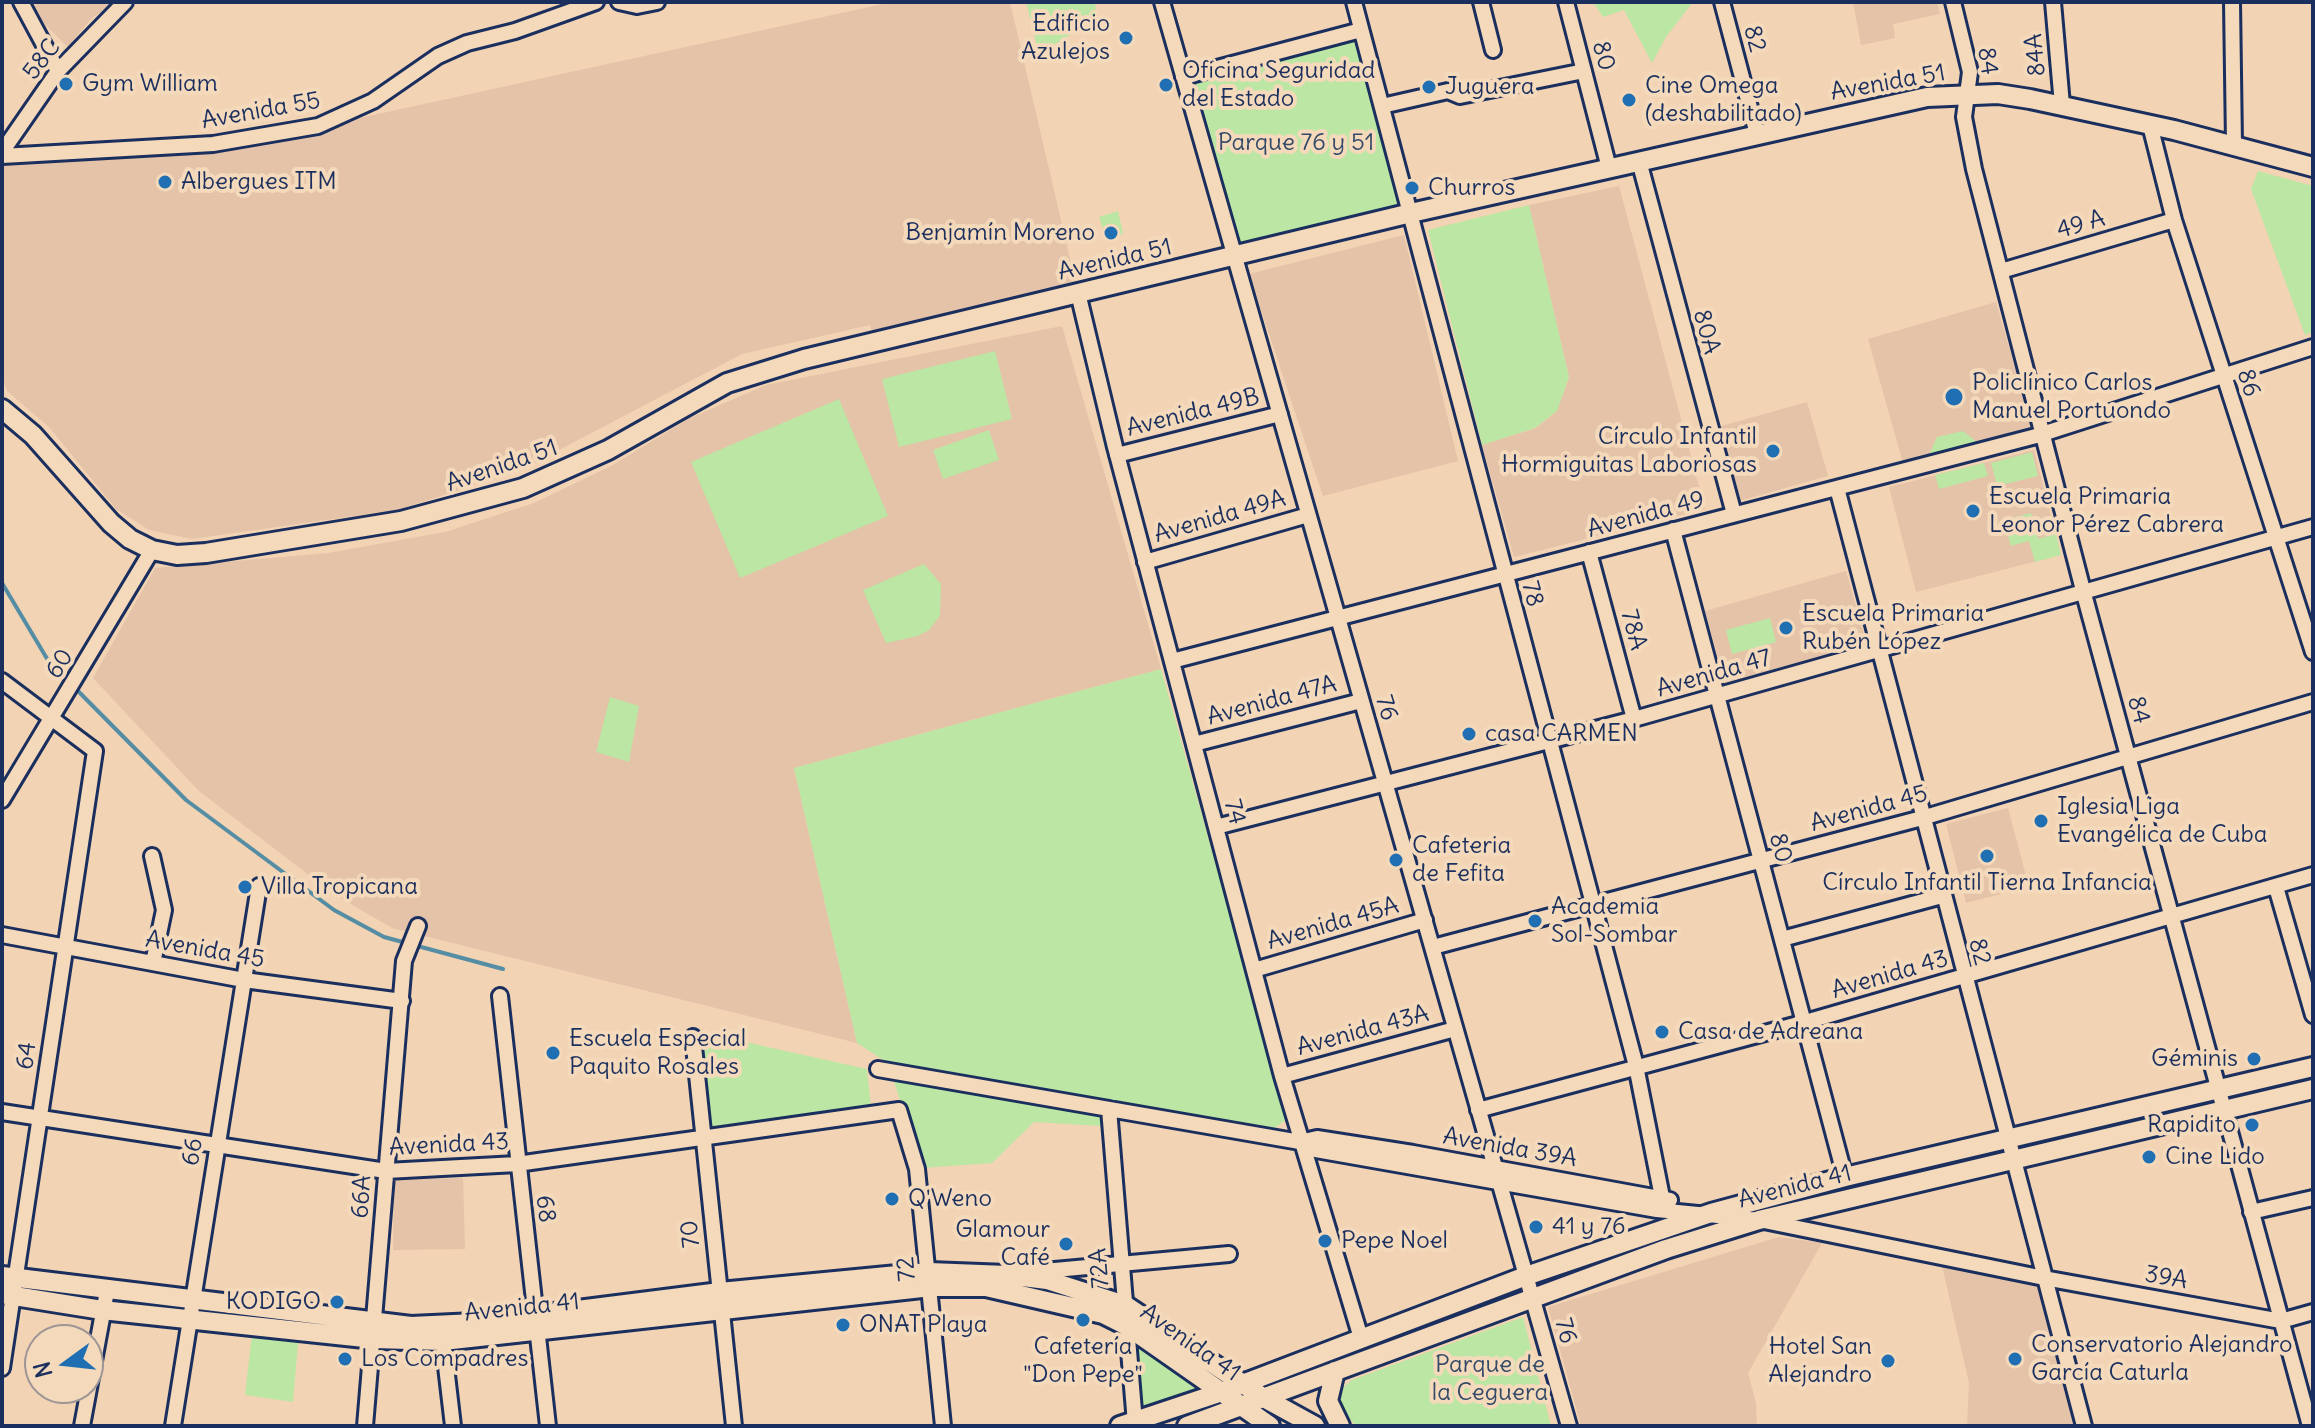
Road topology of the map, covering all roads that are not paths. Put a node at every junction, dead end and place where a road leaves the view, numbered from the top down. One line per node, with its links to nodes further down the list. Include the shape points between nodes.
1 (21, 2): 16 (street)
2 (125, 2): 16 (street, 58C)
3 (596, 2): 25 (street, Avenida 55, via 467,43 438,56 373,101 318,126 213,144)
4 (619, 2): 5 (street)
5 (657, 2)
6 (1162, 2): 18 (street, 76)
7 (1354, 2): 14 (street, 78)
8 (1566, 2): 17 (street, 80)
9 (1722, 2): 23 (street, 82)
10 (1953, 2): 19 (street, 84, via 1970,72)
11 (2053, 2): 20 (street, 84A)
12 (2232, 2): 24 (street)
13 (1484, 3): 15 (street)
14 (1361, 30): 18 (street); 21 (street, 78)
15 (1493, 50)
16 (58, 71): 25 (street, 58C)
17 (1584, 71): 21 (street); 28 (street, 80)
18 (1183, 77): 31 (street, 76)
19 (1968, 94): 20 (main road, Avenida 51); 23 (main road, Avenida 51, via 1927,97); 32 (street, 84, via 1964,117)
20 (2062, 105): 22 (main road, Avenida 51)
21 (1382, 106): 29 (street, 78)
22 (2150, 125): 24 (main road, Avenida 51); 30 (street, 86)
23 (1757, 134): 26 (main road, Avenida 51)
24 (2234, 144): 27 (main road, Avenida 51)
25 (2, 154)
26 (1639, 161): 28 (main road, Avenida 51); 41 (street, 80A)
27 (2313, 167)
28 (1609, 168): 29 (main road, Avenida 51)
29 (1411, 213): 31 (main road, Avenida 51); 49 (street, 78)
30 (2174, 220): 32 (street, 49 A); 35 (street, 86)
31 (1234, 258): 33 (main road, Avenida 51); 37 (street, 76)
32 (2001, 271): 38 (street, 84)
33 (1078, 293): 39 (street, 74); 46 (main road, Avenida 51, via 761,371 727,383 556,475 455,509 206,553)
34 (2313, 347): 35 (street, Avenida 49)
35 (2223, 377): 38 (street, Avenida 49); 45 (street, 86)
36 (2, 409): 46 (main road, Avenida 51, via 33,435 111,523)
37 (1280, 414): 39 (street, Avenida 49B); 42 (street, 76)
38 (2042, 434): 40 (street, Avenida 49); 50 (street, 84)
39 (1117, 455): 48 (street, 74)
40 (1837, 488): 41 (street, Avenida 49); 52 (street, 82)
41 (1734, 514): 44 (street, Avenida 49)
42 (1308, 515): 48 (street, Avenida 49A); 51 (street, 76)
43 (2313, 527): 45 (street, Avenida 47)
44 (1673, 530): 47 (street, Avenida 49); 56 (street, 80)
45 (2276, 540): 50 (street, Avenida 47); 53 (street, 86)
46 (152, 550): 59 (street, 60)
47 (1589, 552): 49 (street, Avenida 49); 60 (street, 78A)
48 (1145, 562): 54 (street, 74)
49 (1504, 574): 51 (street, Avenida 49); 61 (street, 78)
50 (2084, 594): 52 (street, Avenida 47); 63 (street, 84)
51 (1336, 618): 54 (street, Avenida 49); 57 (street, 76)
52 (1881, 650): 56 (street, Avenida 47); 66 (street, 82)
53 (2313, 652)
54 (1172, 661): 62 (street, 74)
55 (2, 681): 59 (street)
56 (1718, 695): 60 (street, Avenida 47); 69 (street, 80)
57 (1361, 701): 62 (street, Avenida 47A); 64 (street, 76)
58 (2313, 702): 63 (street, Avenida 45)
59 (51, 719): 65 (street, 60); 80 (street, 64, via 95,751)
60 (1634, 719): 61 (street, Avenida 47)
61 (1548, 741): 64 (street, Avenida 47); 74 (street, 78)
62 (1194, 744): 67 (street, 74)
63 (2128, 759): 66 (street, Avenida 45); 75 (street, 84)
64 (1385, 782): 67 (street, Avenida 47); 76 (street, 76)
65 (2, 800)
66 (1922, 818): 69 (street, Avenida 45); 73 (street, 82)
67 (1216, 827): 83 (street, 74)
68 (152, 856): 82 (street, via 164,910)
69 (1760, 859): 74 (street, Avenida 45); 79 (street, 80)
70 (2313, 875): 72 (street, Avenida 43)
71 (259, 886): 85 (street, 66)
72 (2276, 887): 75 (street, Avenida 43); 88 (street)
73 (1942, 896): 79 (street); 84 (street, 82)
74 (1592, 904): 81 (street, Avenida 45); 92 (street, 78)
75 (2172, 917): 84 (street, Avenida 43); 96 (street, 84)
76 (1425, 920): 81 (street, 76); 83 (street, Avenida 45A)
77 (418, 926): 87 (street, 66A, via 404,961)
78 (2, 935): 80 (street, Avenida 45)
79 (1782, 939): 89 (street, 80)
80 (64, 946): 82 (street, Avenida 45); 103 (street, 64)
81 (1433, 947): 90 (street, 76)
82 (153, 963): 85 (street, Avenida 45)
83 (1254, 970): 95 (street, 74)
84 (1963, 977): 89 (street, Avenida 43); 104 (street, 82)
85 (244, 980): 87 (street, Avenida 45); 107 (street, 66)
86 (500, 996): 109 (street, 68)
87 (402, 1001): 110 (street, 66A)
88 (2313, 1015)
89 (1802, 1023): 92 (street, Avenida 43); 112 (street, 80)
90 (1455, 1029): 95 (street, Avenida 43A); 101 (street, 76)
91 (693, 1037): 105 (street, 70)
92 (1636, 1066): 101 (street, Avenida 43); 113 (street, 78)
93 (2313, 1067): 96 (main road, Avenida 41)
94 (878, 1069): 98 (street, Avenida 39A)
95 (1282, 1076): 106 (street, 74)
96 (2217, 1089): 99 (street, 84); 104 (main road, Avenida 41)
97 (2313, 1089): 99 (main road, Avenida 41)
98 (1109, 1109): 106 (street, Avenida 39A); 119 (street, 72A)
99 (2223, 1109): 108 (main road, Avenida 41); 115 (street, 84)
100 (899, 1110): 105 (street, Avenida 43); 123 (street, 72, via 917,1169)
101 (1478, 1110): 111 (street, 76)
102 (2, 1112): 103 (street, Avenida 43)
103 (41, 1118): 107 (street, Avenida 43); 124 (street, 64)
104 (2008, 1139): 108 (street, 82); 112 (main road, Avenida 41)
105 (704, 1140): 109 (street, Avenida 43); 127 (street, 70)
106 (1300, 1142): 111 (street, Avenida 39A, via 1316,1150); 135 (street, 74)
107 (216, 1145): 110 (street, Avenida 43); 129 (street, 66)
108 (2013, 1158): 117 (main road, Avenida 41); 122 (street, 82)
109 (517, 1164): 110 (street, Avenida 43); 132 (street, 68)
110 (386, 1171): 134 (street, 66A)
111 (1496, 1173): 113 (street, Avenida 39A); 116 (street, Avenida 39A, via 1657,1210); 121 (street, 76)
112 (1845, 1177): 116 (main road, Avenida 41)
113 (1662, 1197): 116 (street, Avenida 39A)
114 (2313, 1198): 115 (street)
115 (2251, 1212): 131 (street, 84)
116 (1711, 1213): 117 (street, Avenida 39A); 121 (main road, Avenida 41)
117 (1759, 1220): 122 (street, Avenida 39A); 125 (main road, Avenida 41)
118 (1229, 1254): 119 (street)
119 (1121, 1262): 120 (street); 128 (street, 72A)
120 (1007, 1275): 123 (main road, Avenida 41); 128 (main road, Avenida 41, via 1047,1280)
121 (1526, 1276): 125 (street, 76); 135 (main road, Avenida 41)
122 (2044, 1278): 131 (street, 39A); 156 (street, 82)
123 (930, 1279): 127 (main road, Avenida 41); 133 (main road, Avenida 41, via 1035,1296); 150 (street, 72)
124 (8, 1286): 126 (main road, Avenida 41); 137 (street, 64)
125 (1532, 1298): 138 (main road, Avenida 41); 155 (street, 76)
126 (104, 1301): 129 (main road, Avenida 41); 144 (street)
127 (721, 1301): 132 (main road, Avenida 41); 149 (street, 70)
128 (1125, 1305): 133 (street, 72A); 139 (main road, Avenida 41)
129 (193, 1309): 134 (main road, Avenida 41); 145 (street, 66)
130 (2313, 1312): 131 (street)
131 (2281, 1321): 157 (street, 84)
132 (537, 1324): 134 (main road, Avenida 41, via 411,1326); 136 (main road, Avenida 41); 148 (street, 68)
133 (1127, 1326): 140 (main road, Avenida 41); 143 (street, 72A)
134 (374, 1332): 136 (main road, Avenida 41); 146 (street, 66A)
135 (1361, 1338): 139 (main road, Avenida 41)
136 (443, 1341): 147 (street)
137 (2, 1368)
138 (1335, 1371): 141 (main road, Avenida 41); 154 (main road, via 1328,1401)
139 (1242, 1384): 140 (main road); 141 (main road)
140 (1219, 1393): 142 (main road, Avenida 41); 143 (main road)
141 (1264, 1398): 142 (main road, Avenida 41); 153 (main road)
142 (1239, 1406): 151 (main road); 152 (main road)
143 (1128, 1424)
144 (82, 1426)
145 (173, 1426)
146 (365, 1426)
147 (453, 1426)
148 (548, 1426)
149 (734, 1426)
150 (943, 1426)
151 (1187, 1426)
152 (1270, 1426)
153 (1315, 1426)
154 (1340, 1426)
155 (1569, 1426)
156 (2084, 1426)
157 (2310, 1426)

